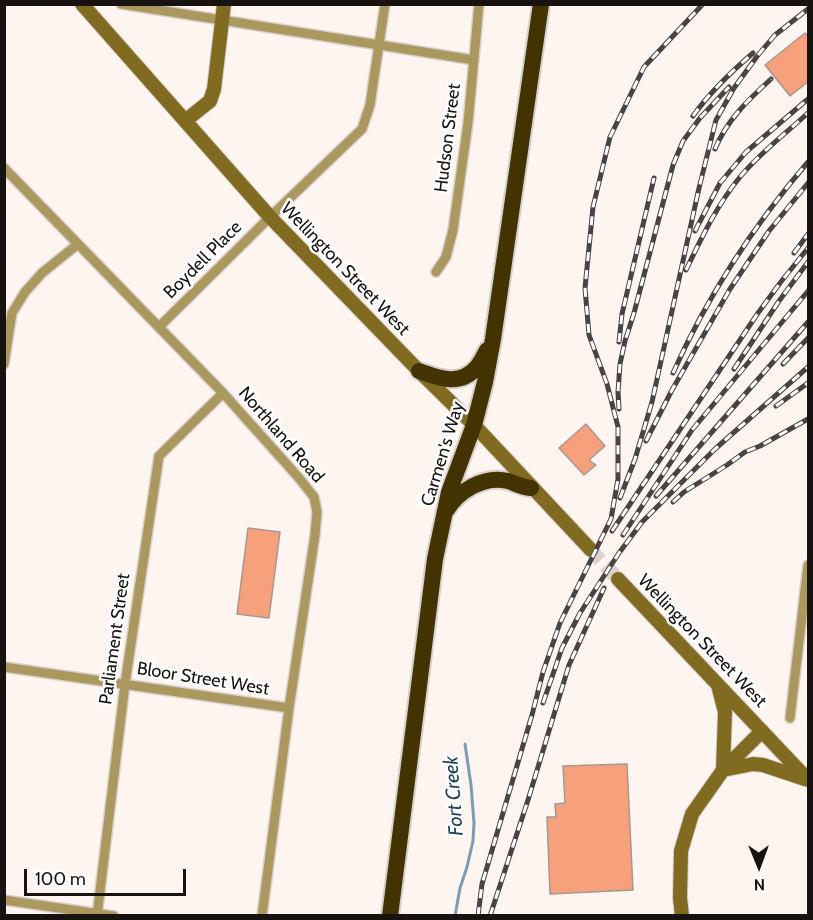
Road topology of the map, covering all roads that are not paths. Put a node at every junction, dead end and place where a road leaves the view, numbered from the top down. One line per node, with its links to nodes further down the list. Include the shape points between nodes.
1 (82, 4): 10 (main road, Wellington Street West)
2 (121, 4): 7 (street)
3 (224, 4): 7 (main road)
4 (385, 4): 8 (street, Boydell Place)
5 (479, 4): 9 (street, Hudson Street)
6 (541, 4): 16 (highway, Carmen's Way)
7 (222, 20): 8 (street); 10 (main road, via 210,101)
8 (380, 45): 9 (street); 12 (street, Boydell Place, via 362,129)
9 (474, 60): 14 (street, Hudson Street, via 453,230 446,257)
10 (185, 121): 12 (main road, Wellington Street West)
11 (4, 168): 13 (street, Northland Road)
12 (270, 217): 15 (street, Boydell Place); 18 (main road, Wellington Street West)
13 (78, 244): 15 (street, Northland Road); 17 (street, via 42,273 12,313)
14 (436, 272)
15 (159, 327): 19 (street, Northland Road)
16 (493, 339): 18 (highway, via 481,362 469,374 453,380); 20 (highway, Carmen's Way)
17 (4, 364)
18 (419, 371): 20 (main road, Wellington Street West)
19 (223, 393): 28 (street, Parliament Street, via 159,456); 29 (street, Northland Road, via 314,497 315,535)
20 (474, 425): 21 (main road, Wellington Street West); 22 (highway, Carmen's Way)
21 (531, 488): 22 (highway, via 497,480 486,482 467,489); 23 (main road, Wellington Street West)
22 (444, 514): 38 (highway, Carmen's Way)
23 (591, 550)
24 (808, 565): 30 (street)
25 (618, 579): 27 (main road, Wellington Street West)
26 (4, 667): 28 (street, Bloor Street West)
27 (717, 683): 31 (main road, Wellington Street West); 32 (main road, via 725,712)
28 (125, 684): 29 (street, Bloor Street West); 35 (street, Parliament Street)
29 (289, 708): 37 (street, Northland Road)
30 (790, 718)
31 (762, 731): 32 (main road, Wellington Street West); 33 (main road)
32 (723, 770): 33 (main road, via 763,765); 39 (main road, Wellington Street West, via 692,814 681,851)
33 (808, 780)
34 (4, 900): 35 (street)
35 (98, 914): 36 (street)
36 (114, 915)
37 (262, 915)
38 (390, 915)
39 (682, 915)

